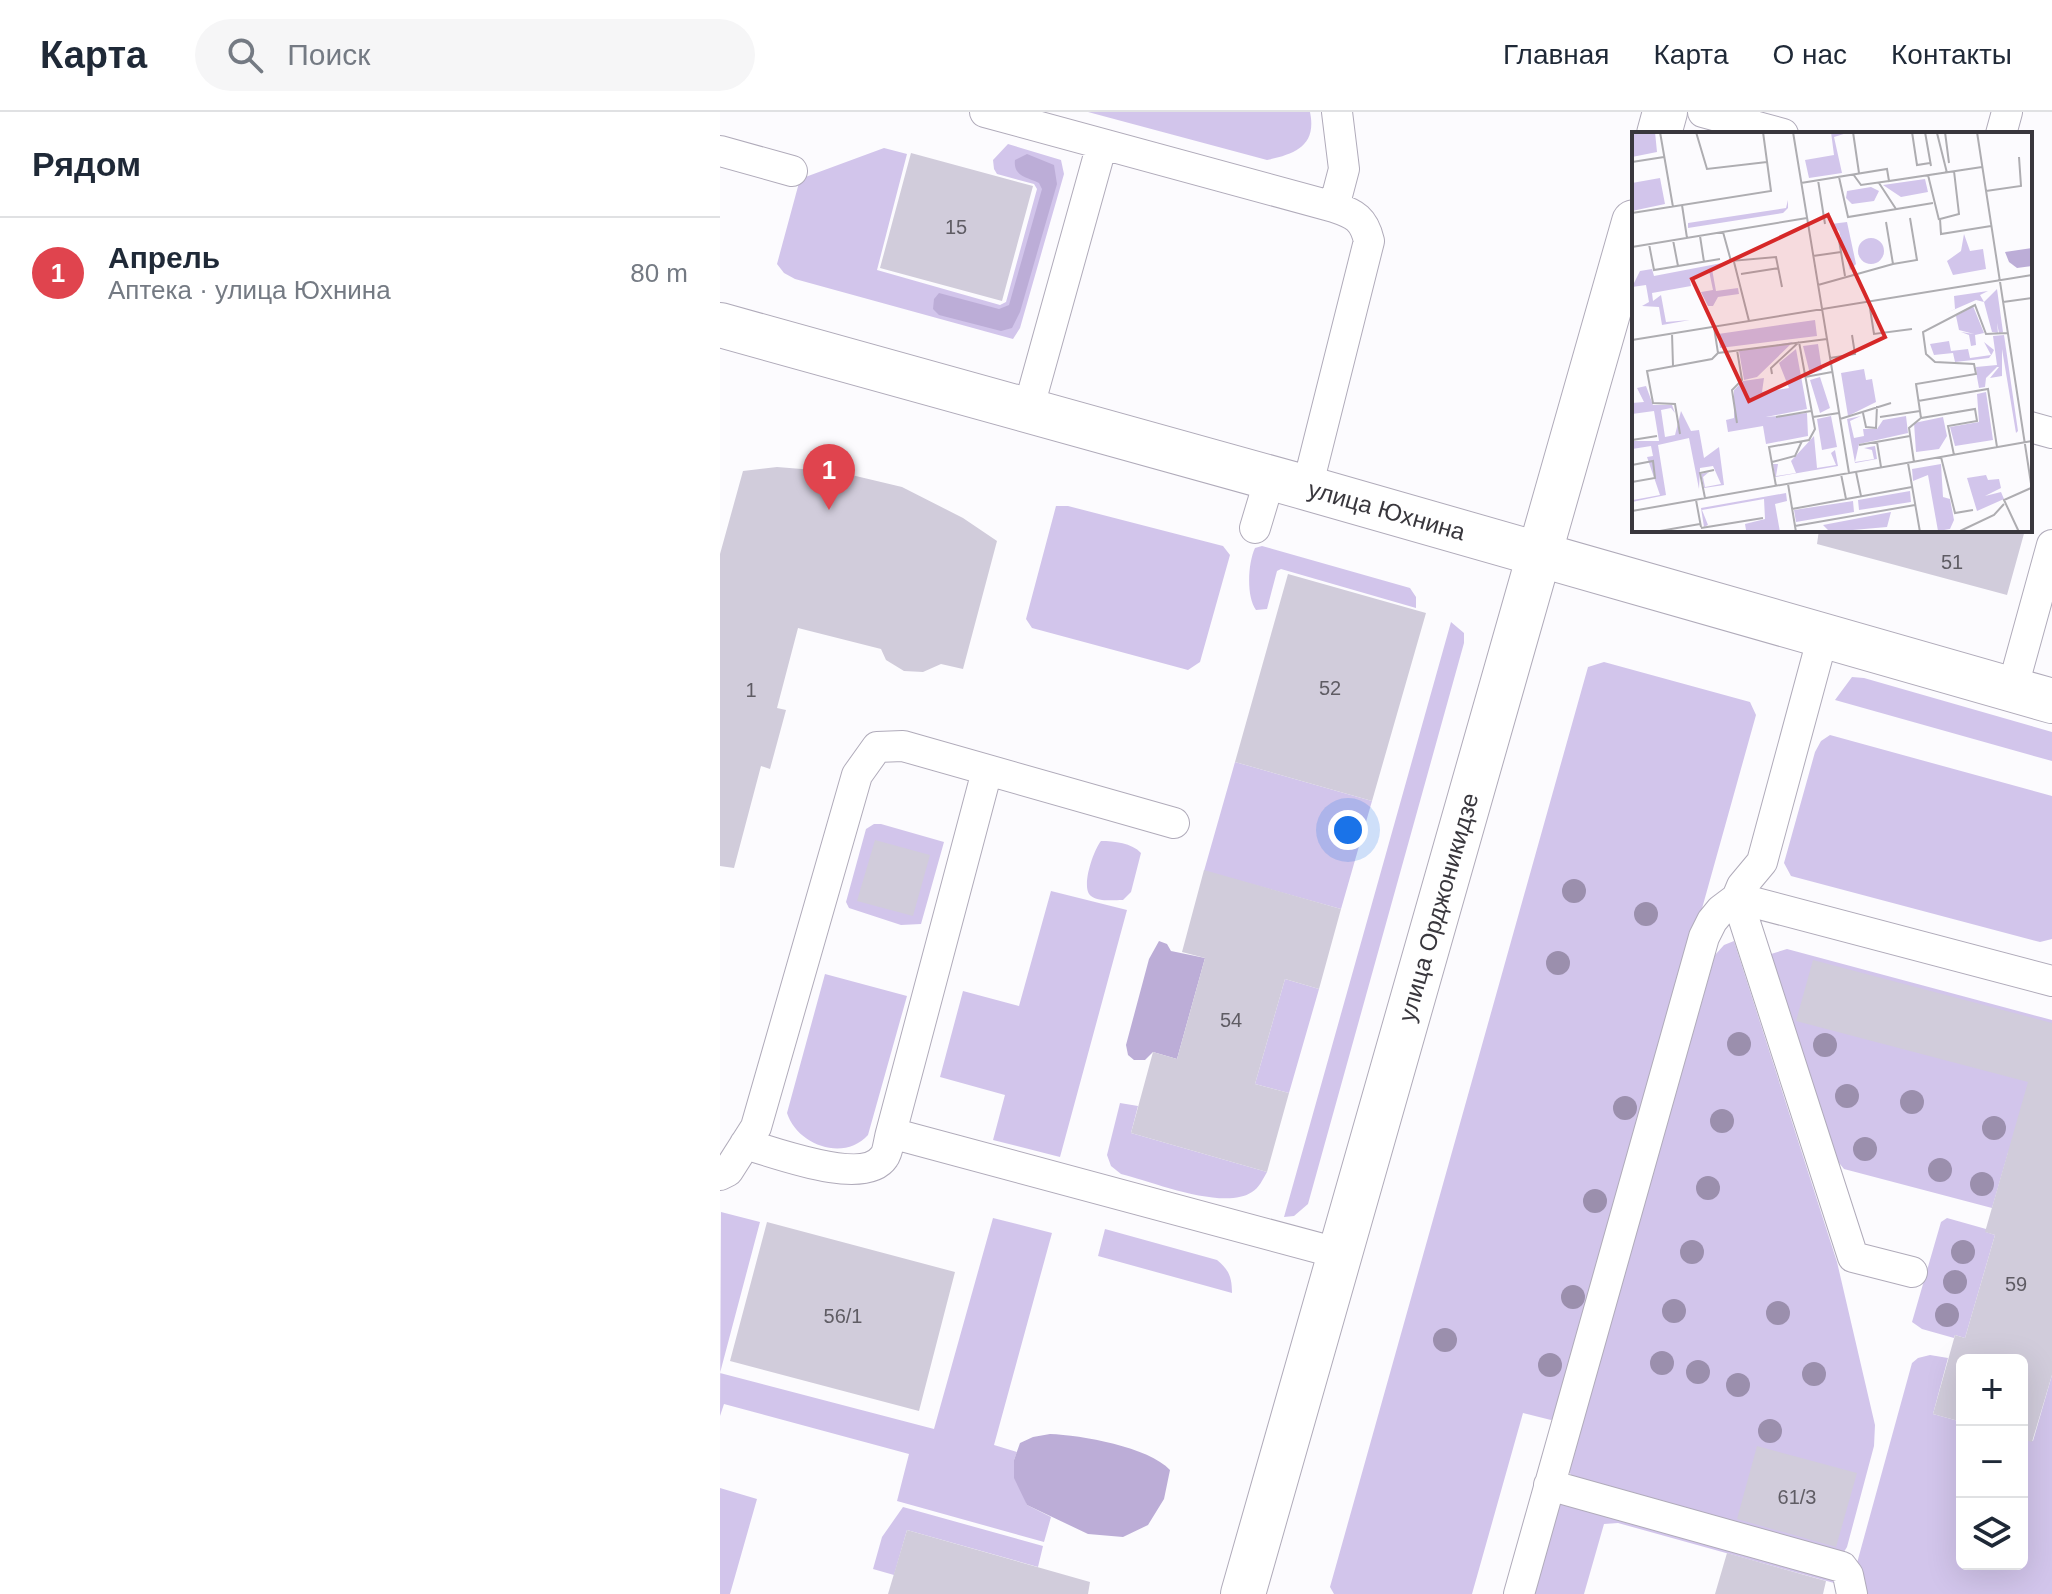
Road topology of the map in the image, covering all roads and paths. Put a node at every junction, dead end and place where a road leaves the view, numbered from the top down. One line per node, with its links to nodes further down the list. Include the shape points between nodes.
1 (985, 112): 9 (lane)
2 (1337, 112): 12 (lane, via 1344,169)
3 (1665, 112): 6 (main road)
4 (1703, 112): 7 (lane)
5 (2007, 112): 8 (lane)
6 (1660, 132)
7 (1776, 132)
8 (2002, 132)
9 (1102, 144): 12 (lane); 15 (lane)
10 (720, 151): 11 (lane)
11 (792, 171)
12 (1334, 207): 18 (lane, via 1364,223 1369,241)
13 (1632, 229): 21 (main road, улица Орджоникидзе)
14 (720, 325): 15 (main road, улица Юхнина)
15 (1028, 410): 18 (main road, улица Юхнина)
16 (2032, 428): 17 (lane)
17 (2052, 433)
18 (1288, 483): 19 (lane); 21 (main road, улица Юхнина)
19 (1255, 528)
20 (2052, 545): 23 (lane)
21 (1539, 555): 22 (main road, улица Юхнина); 31 (main road, улица Орджоникидзе)
22 (1823, 636): 23 (main road, улица Юхнина); 26 (lane, via 1762,862)
23 (2032, 695)
24 (987, 771): 25 (lane); 28 (lane); 29 (lane, via 903,746 877,747 857,775 756,1127)
25 (1174, 823)
26 (1737, 898): 27 (lane); 32 (lane, via 1853,1257); 33 (lane, via 1721,910 1704,937)
27 (2052, 981)
28 (891, 1133): 29 (lane, via 884,1157 868,1169 848,1171); 31 (lane)
29 (745, 1144): 30 (lane)
30 (720, 1175)
31 (1341, 1254): 34 (main road, улица Орджоникидзе)
32 (1912, 1272)
33 (1549, 1485): 35 (lane); 36 (lane, via 1842,1567)
34 (1243, 1594)
35 (1519, 1594)
36 (1852, 1594)

